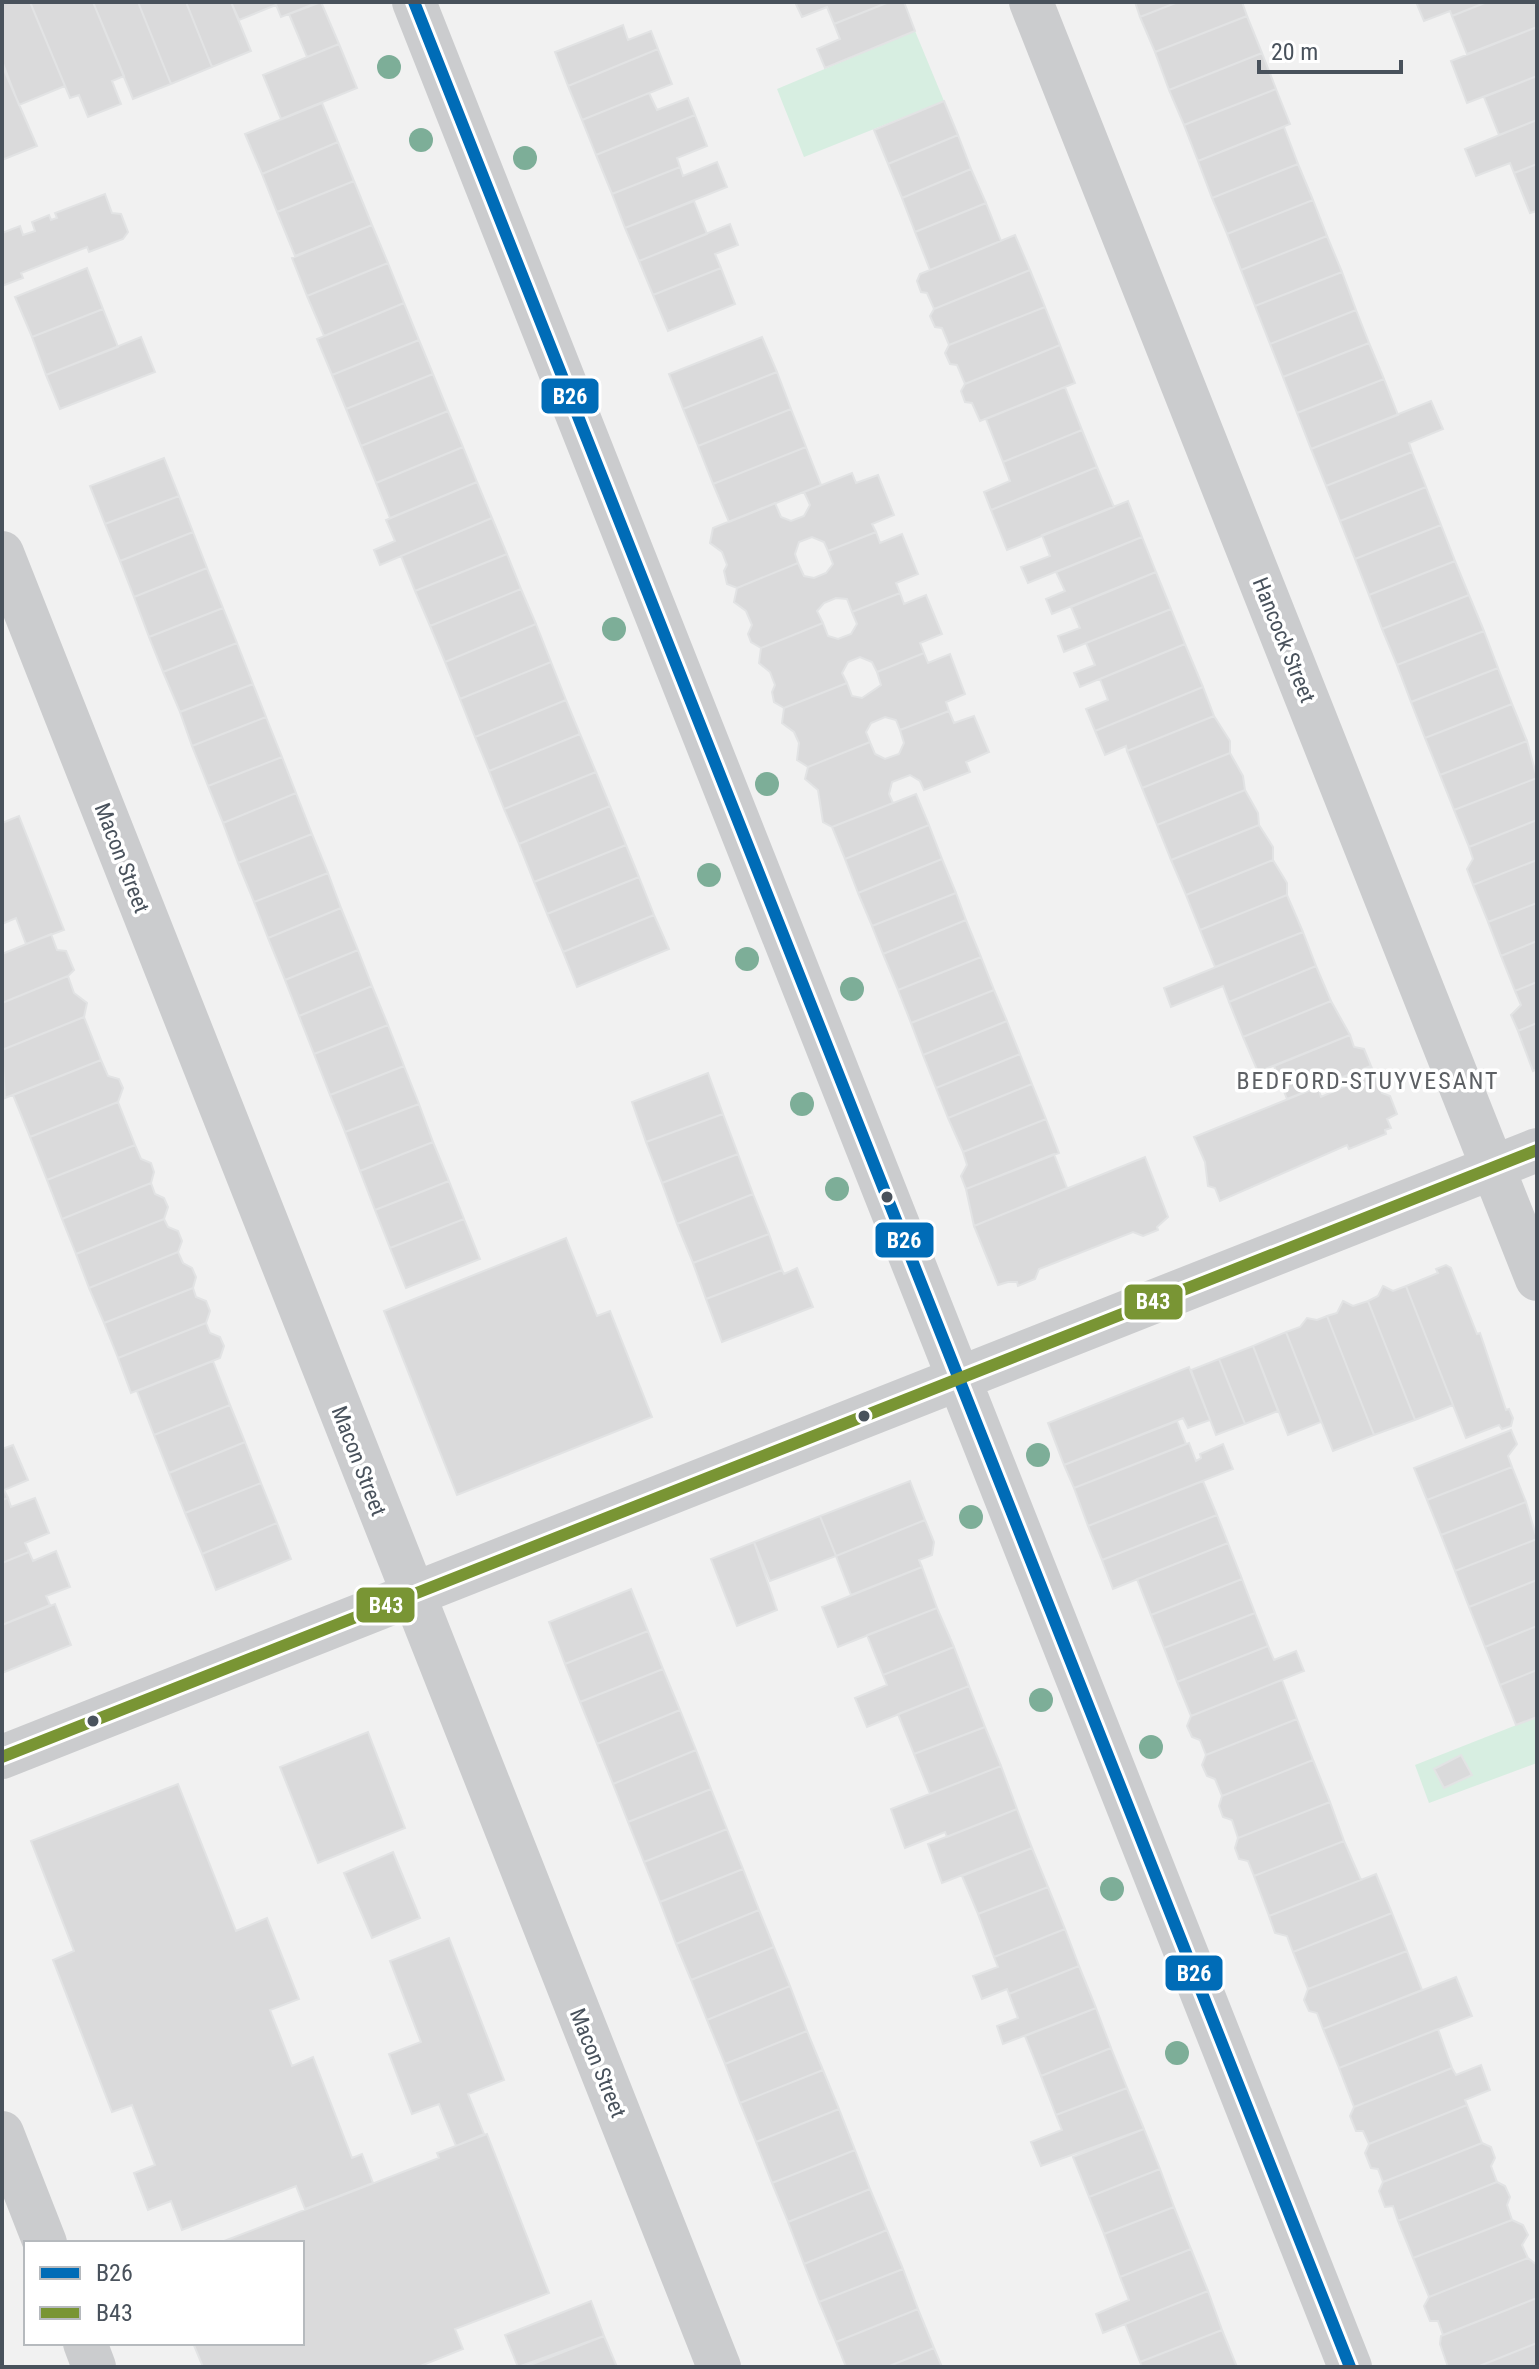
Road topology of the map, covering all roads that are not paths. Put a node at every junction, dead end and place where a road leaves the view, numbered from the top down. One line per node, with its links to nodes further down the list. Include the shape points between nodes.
1 (414, 2): 7 (street)
2 (1031, 2): 5 (street, Hancock Street)
3 (2, 553): 8 (street, Macon Street)
4 (1537, 1150): 5 (street)
5 (1493, 1167): 6 (street, Hancock Street); 7 (street)
6 (1537, 1279)
7 (958, 1378): 8 (street); 15 (street)
8 (411, 1594): 9 (street); 14 (street, Macon Street)
9 (2, 1757)
10 (2, 2133): 11 (street)
11 (44, 2241)
12 (86, 2345): 13 (street)
13 (94, 2367)
14 (719, 2367)
15 (1350, 2367)

